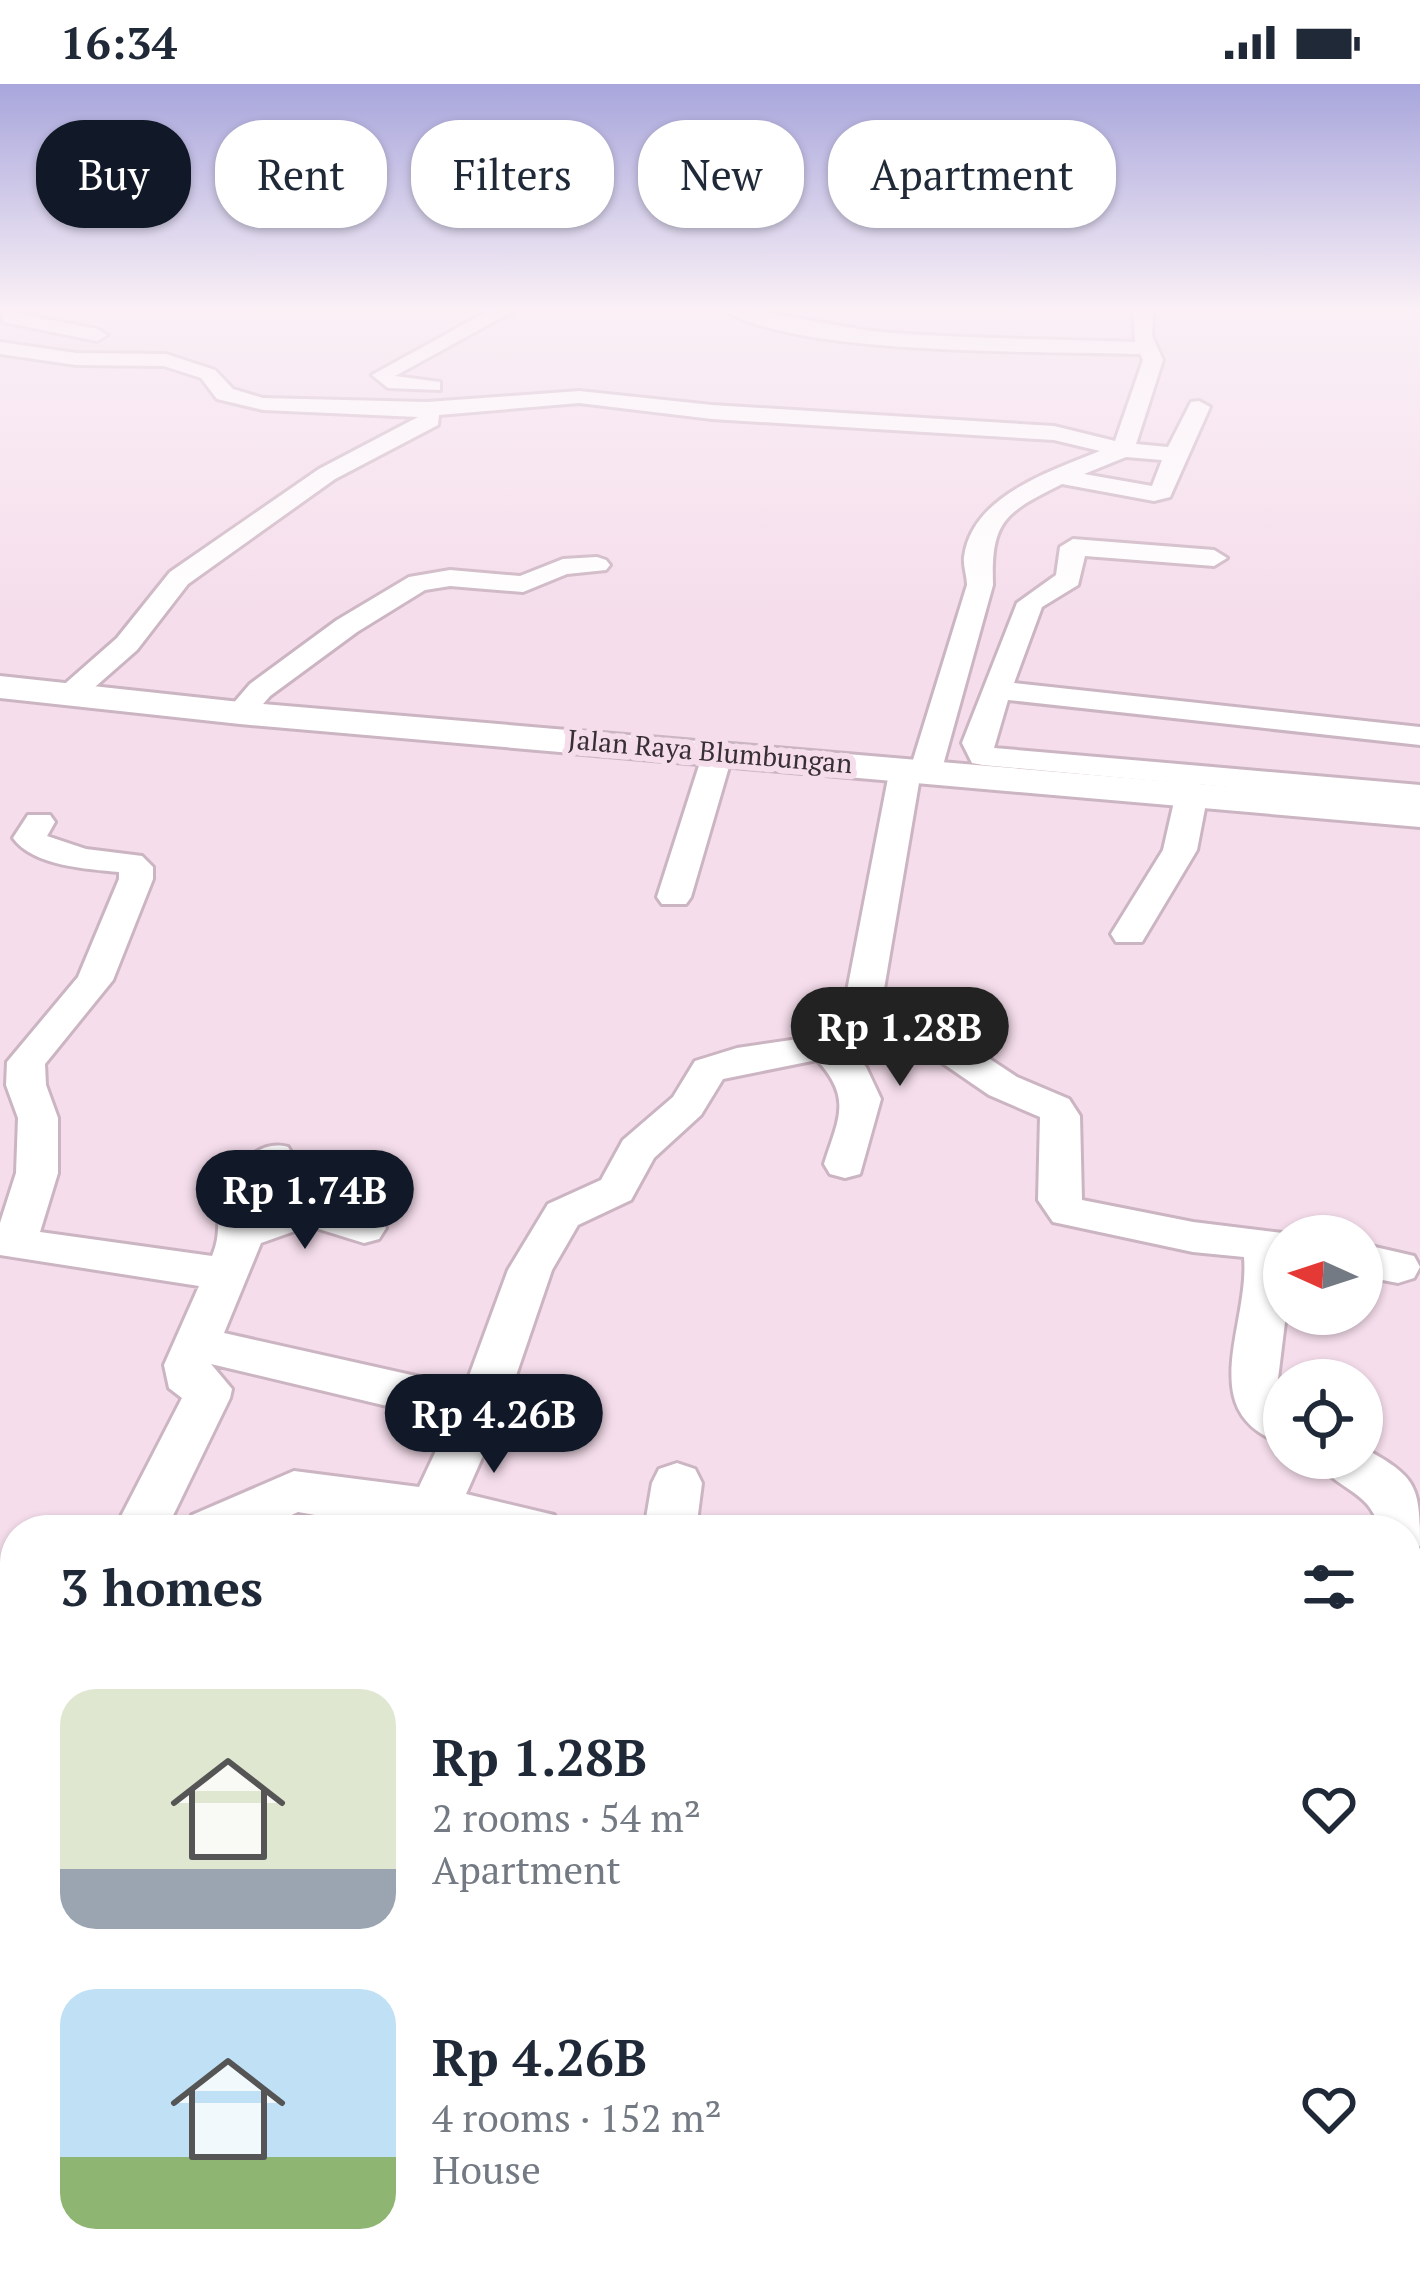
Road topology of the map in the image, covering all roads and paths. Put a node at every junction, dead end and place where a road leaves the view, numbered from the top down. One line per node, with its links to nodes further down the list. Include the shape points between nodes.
1 (428, 413): 12 (street, via 430,420 327,474 178,578 127,644)
2 (722, 413): 5 (street, via 1054,433)
3 (1136, 413): 5 (street)
4 (1196, 413): 6 (street)
5 (1124, 450): 6 (street); 7 (street)
6 (1176, 454): 7 (street, via 1162,492 1154,494)
7 (1061, 477): 16 (street, via 1015,497 988,530 976,556 980,586)
8 (1214, 558): 11 (street, via 1072,547 1069,579 1030,603)
9 (597, 565): 13 (street, via 563,567 523,584 418,584 295,664)
10 (0, 688): 12 (main road, Jalan Raya Blumbungan)
11 (994, 690): 14 (street); 18 (street, via 977,743 983,756)
12 (69, 694): 13 (main road, Jalan Raya Blumbungan)
13 (240, 713): 15 (main road, Jalan Raya Blumbungan)
14 (1420, 736)
15 (718, 753): 16 (main road, Jalan Raya Blumbungan); 21 (street)
16 (916, 769): 17 (main road, Jalan Raya Blumbungan); 23 (street)
17 (1192, 793): 19 (main road, Jalan Raya Blumbungan); 22 (street, via 1180,850)
18 (1420, 795)
19 (1420, 814)
20 (39, 822): 29 (street, via 33,842 82,859 130,863 136,879 94,980 26,1062 38,1118 37,1173 15,1244)
21 (674, 897)
22 (1129, 934)
23 (865, 993): 24 (street); 28 (street, via 1003,1086 1055,1108 1059,1201 1068,1212)
24 (824, 1044): 26 (street, via 860,1081); 33 (street, via 709,1070 687,1106 629,1162 616,1190 563,1215 530,1270)
25 (273, 1157): 29 (street, via 241,1203)
26 (845, 1164)
27 (364, 1228): 29 (street, via 308,1211)
28 (1263, 1243)
29 (237, 1254): 31 (street)
30 (1263, 1315): 32 (street, via 1253,1387)
31 (198, 1344): 33 (street); 35 (street, via 186,1375 203,1382 206,1398)
32 (1263, 1407)
33 (479, 1409): 38 (street)
34 (1373, 1479): 39 (street, via 1400,1502)
35 (146, 1515)
36 (240, 1515): 37 (street, via 285,1492)
37 (409, 1515)
38 (432, 1515)
39 (1402, 1515)

